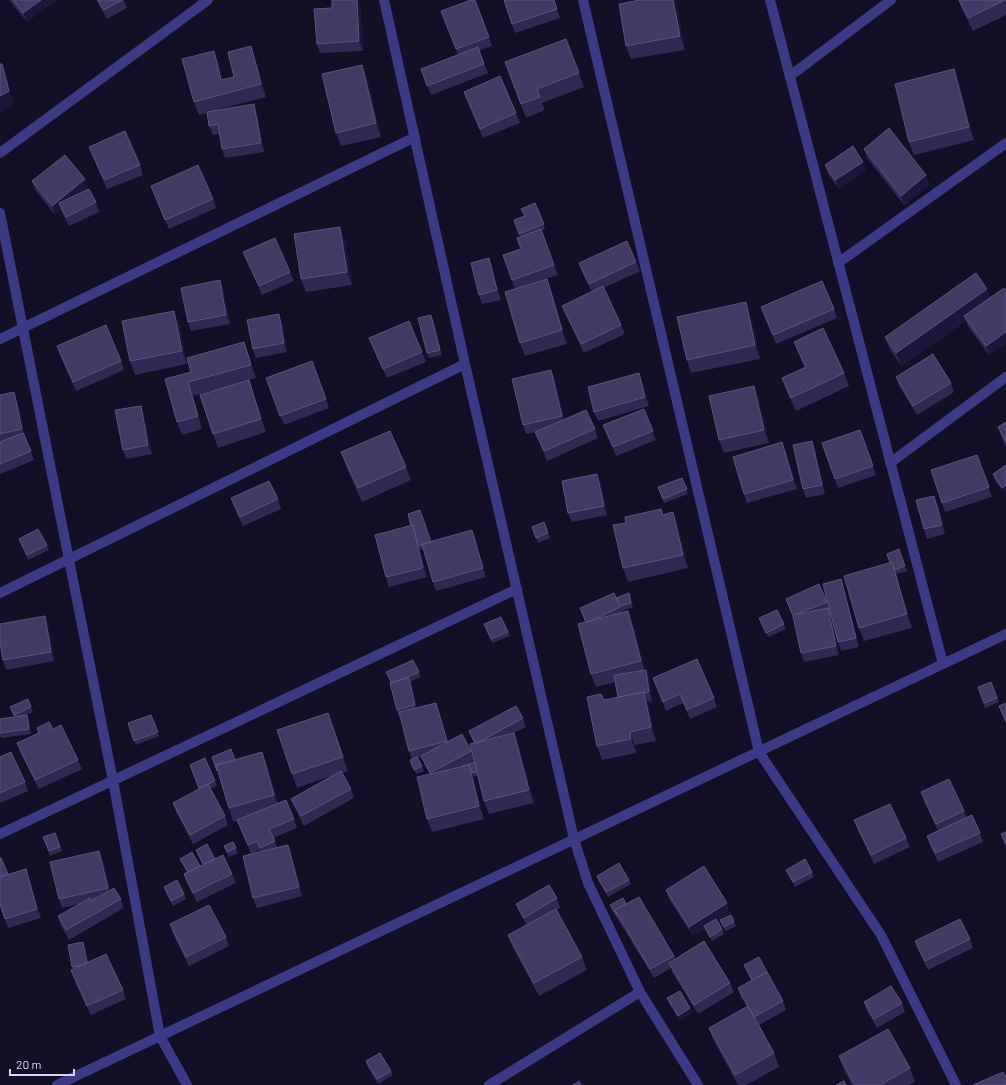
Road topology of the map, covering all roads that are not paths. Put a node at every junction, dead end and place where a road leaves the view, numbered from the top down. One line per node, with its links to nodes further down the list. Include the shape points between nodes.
1 (208, 0): 9 (street)
2 (384, 0): 7 (street)
3 (583, 0): 22 (street)
4 (770, 0): 6 (street)
5 (891, 0): 6 (street)
6 (790, 76): 11 (street)
7 (415, 138): 12 (street); 14 (street)
8 (1006, 143): 11 (street)
9 (0, 153)
10 (0, 213): 12 (street)
11 (838, 263): 16 (street)
12 (23, 328): 13 (street); 17 (street)
13 (0, 339)
14 (465, 364): 17 (street); 18 (street)
15 (1006, 378): 16 (street)
16 (890, 463): 21 (street)
17 (69, 559): 19 (street); 23 (street)
18 (517, 589): 23 (street); 25 (street)
19 (0, 593)
20 (1006, 634): 21 (street)
21 (943, 664): 22 (street)
22 (759, 752): 25 (street); 32 (street, via 881,935)
23 (113, 781): 24 (street); 27 (street)
24 (0, 834)
25 (574, 839): 26 (street, via 588,883); 27 (street)
26 (640, 992): 30 (street); 31 (street)
27 (160, 1036): 28 (street); 29 (street)
28 (57, 1085)
29 (187, 1085)
30 (489, 1085)
31 (698, 1085)
32 (956, 1085)

